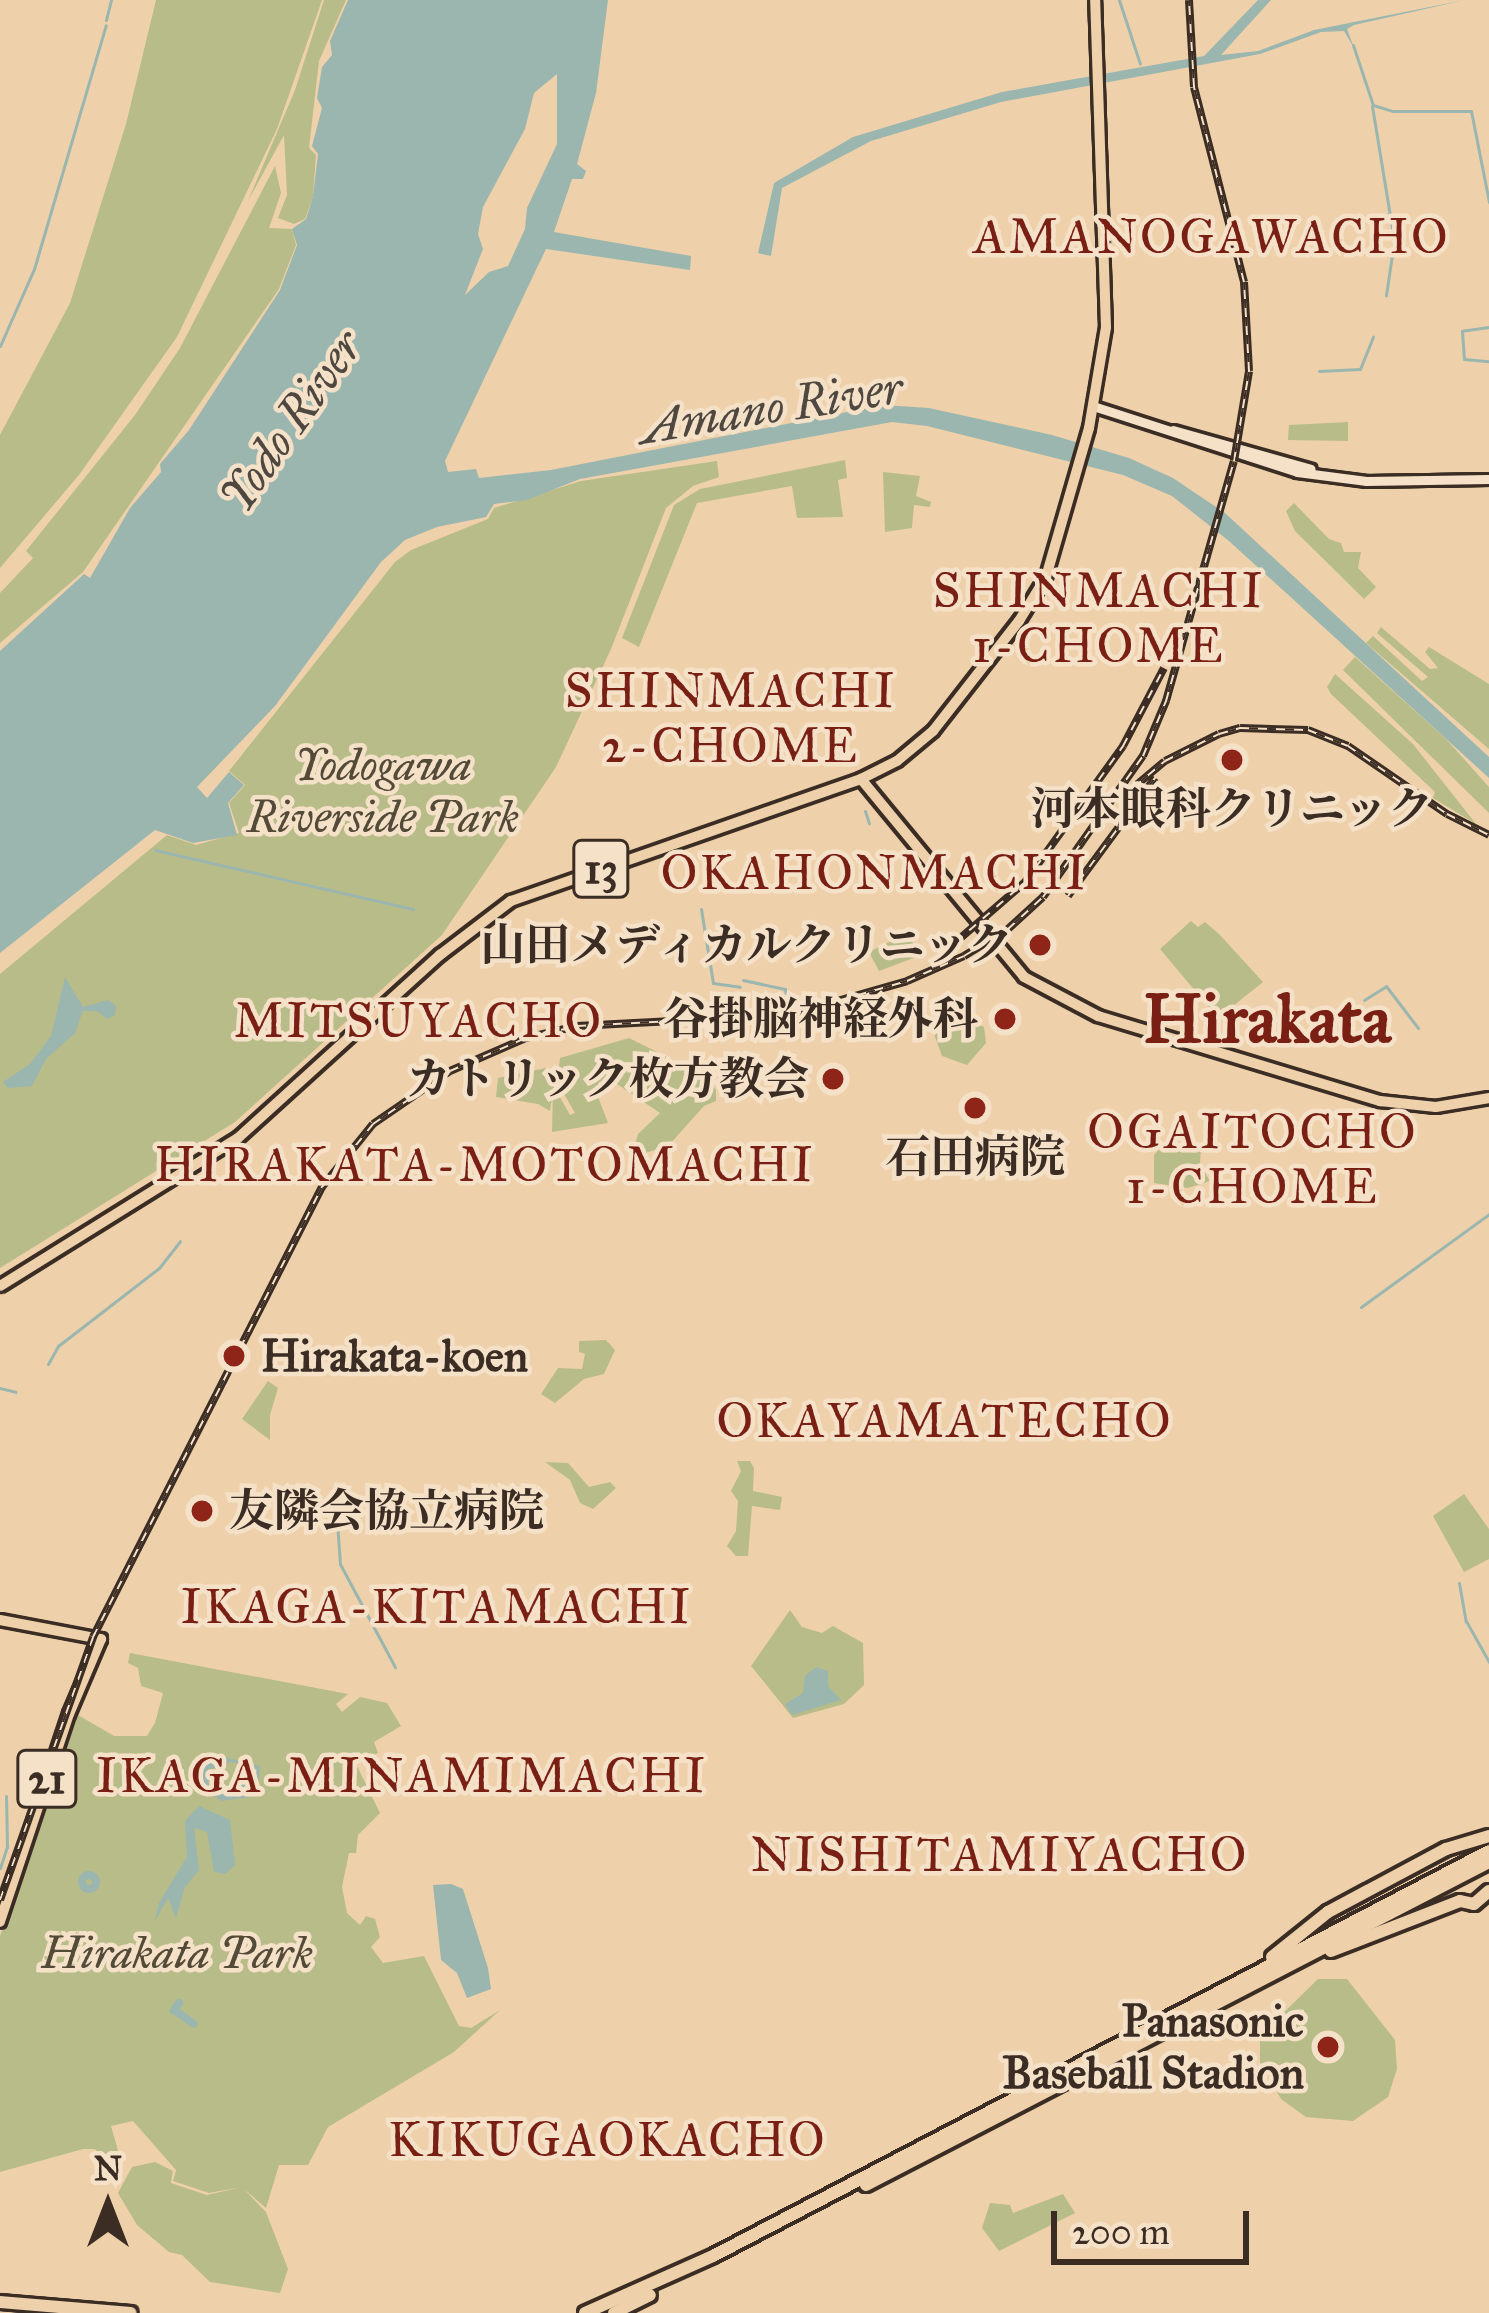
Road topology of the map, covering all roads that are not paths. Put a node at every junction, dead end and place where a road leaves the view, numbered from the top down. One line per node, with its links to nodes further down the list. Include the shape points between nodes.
1 (1095, 0): 2 (main road, 13, via 1106,327)
2 (1093, 406): 3 (main road, via 1297,472); 4 (main road, 13, via 1054,559 1027,611 933,731)
3 (1489, 479)
4 (861, 778): 5 (main road, via 1024,977 1098,1016 1380,1101 1436,1107); 6 (main road, 13, via 511,901 238,1138)
5 (1489, 1098)
6 (0, 1286)
7 (0, 1620): 13 (main road, 21, via 101,1639)
8 (1489, 1836): 15 (highway, via 1446,1849 1328,1912 1275,1955)
9 (1489, 1851): 11 (highway)
10 (1489, 1862): 11 (highway)
11 (1424, 1890): 14 (highway); 15 (highway)
12 (1489, 1891): 14 (highway, via 1474,1904 1460,1901)
13 (0, 1922)
14 (1307, 1957): 16 (highway)
15 (1184, 2009): 16 (highway)
16 (715, 2259): 17 (highway)
17 (661, 2286): 21 (highway); 22 (highway)
18 (0, 2306): 19 (highway); 20 (highway)
19 (66, 2313)
20 (131, 2313)
21 (585, 2313)
22 (614, 2313)

